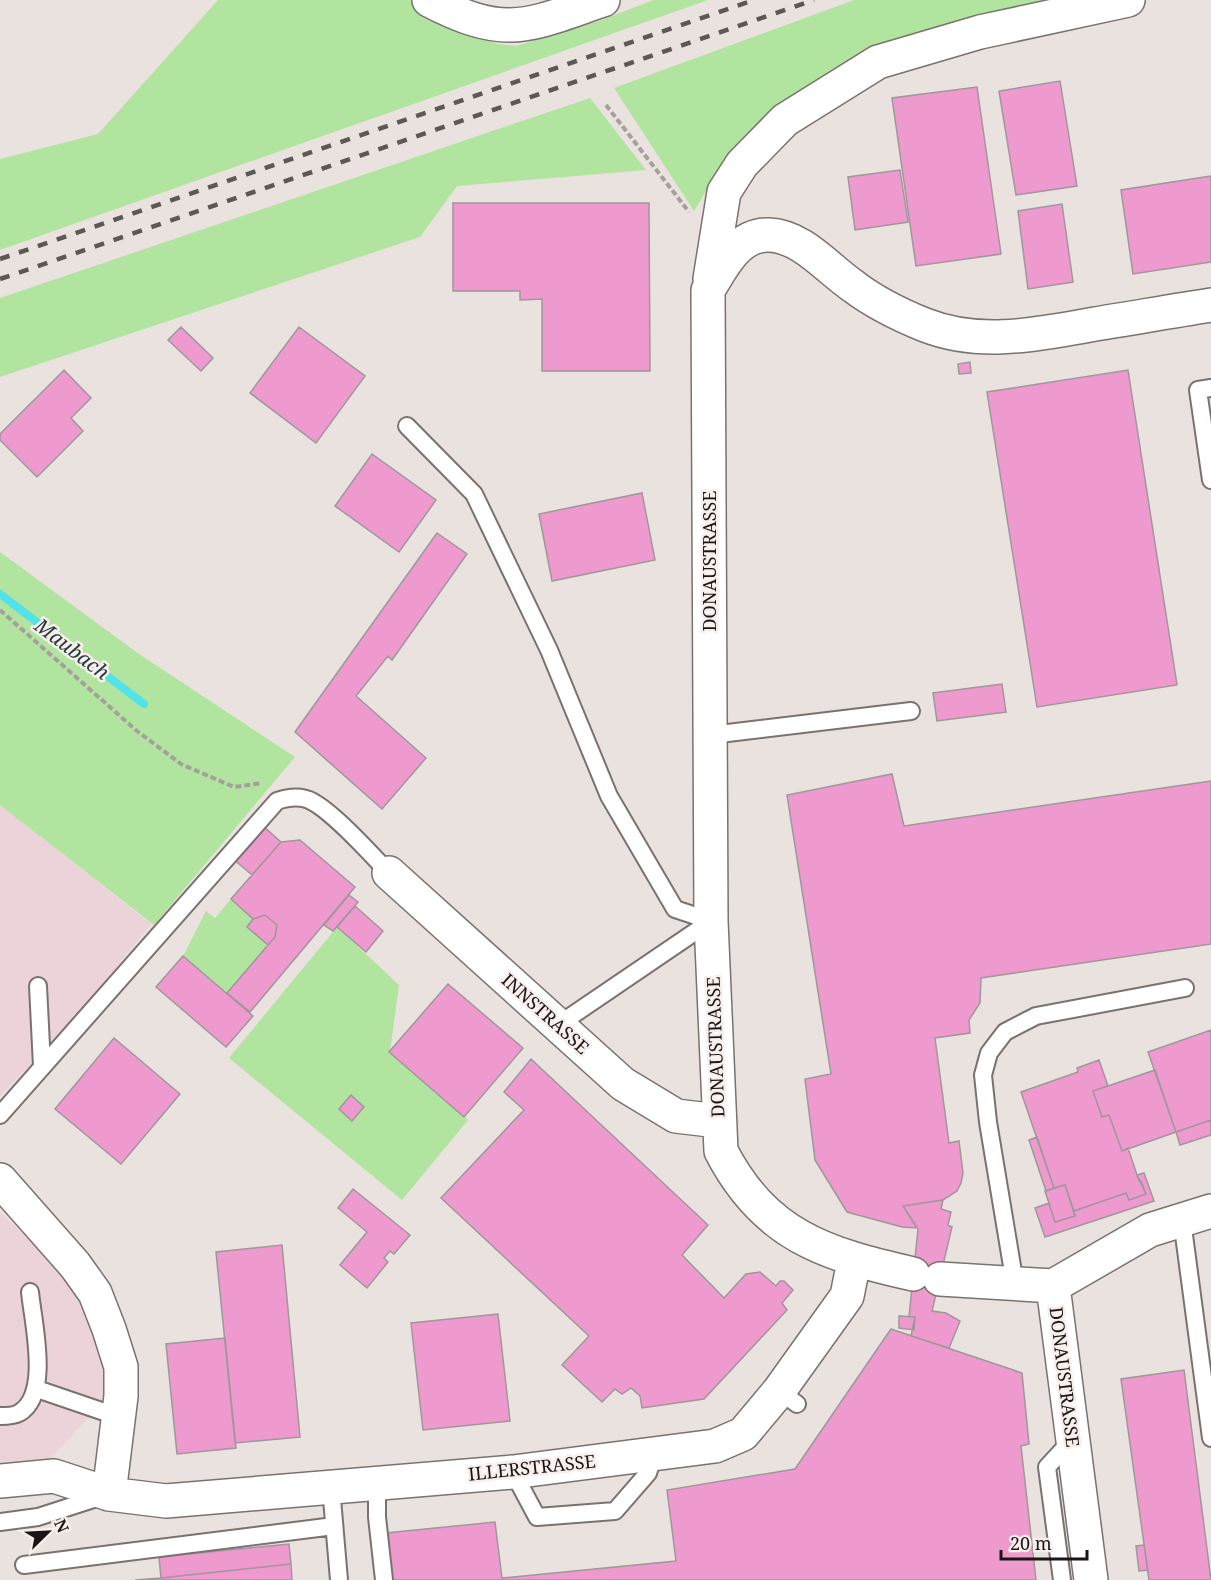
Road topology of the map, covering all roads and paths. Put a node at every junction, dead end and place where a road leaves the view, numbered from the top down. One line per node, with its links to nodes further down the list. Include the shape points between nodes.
1 (429, 0): 2 (street, via 459,15 513,27 533,25)
2 (603, 0)
3 (1128, 0): 5 (street, DONAUSTRASSE, via 980,32 869,67 785,120 742,164 724,192)
4 (606, 105): 5 (path)
5 (715, 246): 6 (street, DONAUSTRASSE)
6 (708, 290): 7 (street, via 738,246 769,235 789,240 818,257 877,301 926,326 960,334 1011,339); 13 (street, DONAUSTRASSE)
7 (1211, 305)
8 (1211, 388): 10 (lane, via 1198,390)
9 (407, 426): 16 (lane, via 474,494 549,650 609,796 675,909)
10 (1211, 480)
11 (0, 610): 14 (path, via 137,731 181,764 234,787)
12 (911, 711): 13 (lane)
13 (711, 735): 16 (street, DONAUSTRASSE)
14 (269, 782)
15 (389, 873): 19 (street, INNSTRASSE); 20 (lane, via 314,802 289,797 277,801)
16 (711, 921): 19 (lane); 22 (street, DONAUSTRASSE)
17 (38, 986): 20 (lane)
18 (1185, 988): 26 (lane, via 1036,1016 1005,1032 989,1053 983,1075 988,1122)
19 (558, 1025): 22 (street, INNSTRASSE, via 623,1084 676,1116)
20 (42, 1066): 21 (lane)
21 (0, 1115)
22 (718, 1121): 25 (street, DONAUSTRASSE, via 721,1151 737,1182 756,1205 824,1250)
23 (0, 1180): 31 (street, via 75,1264 95,1293 121,1367)
24 (1196, 1215): 27 (street, via 1150,1230); 32 (lane)
25 (854, 1261): 26 (street, DONAUSTRASSE, via 926,1276); 34 (street, ILLERSTRASSE, via 847,1296 788,1398 726,1443)
26 (1015, 1284): 27 (street, DONAUSTRASSE)
27 (1053, 1286): 33 (street, DONAUSTRASSE)
28 (30, 1292): 29 (lane)
29 (37, 1389): 30 (lane, via 28,1406 17,1415); 31 (lane)
30 (0, 1416)
31 (119, 1417): 39 (street)
32 (1211, 1438)
33 (1072, 1439): 45 (lane, via 1047,1467); 46 (street, DONAUSTRASSE)
34 (654, 1454): 35 (street, ILLERSTRASSE); 35 (lane, via 648,1473 615,1511 537,1517)
35 (513, 1472): 37 (street, ILLERSTRASSE)
36 (0, 1481): 39 (street, ILLERSTRASSE, via 54,1476)
37 (377, 1484): 38 (street, ILLERSTRASSE); 44 (lane)
38 (331, 1487): 39 (street, ILLERSTRASSE, via 166,1501); 41 (lane)
39 (109, 1494): 40 (lane, via 38,1517)
40 (0, 1522)
41 (334, 1527): 42 (lane); 43 (lane)
42 (24, 1565)
43 (339, 1580)
44 (384, 1580)
45 (1062, 1580)
46 (1090, 1580)

